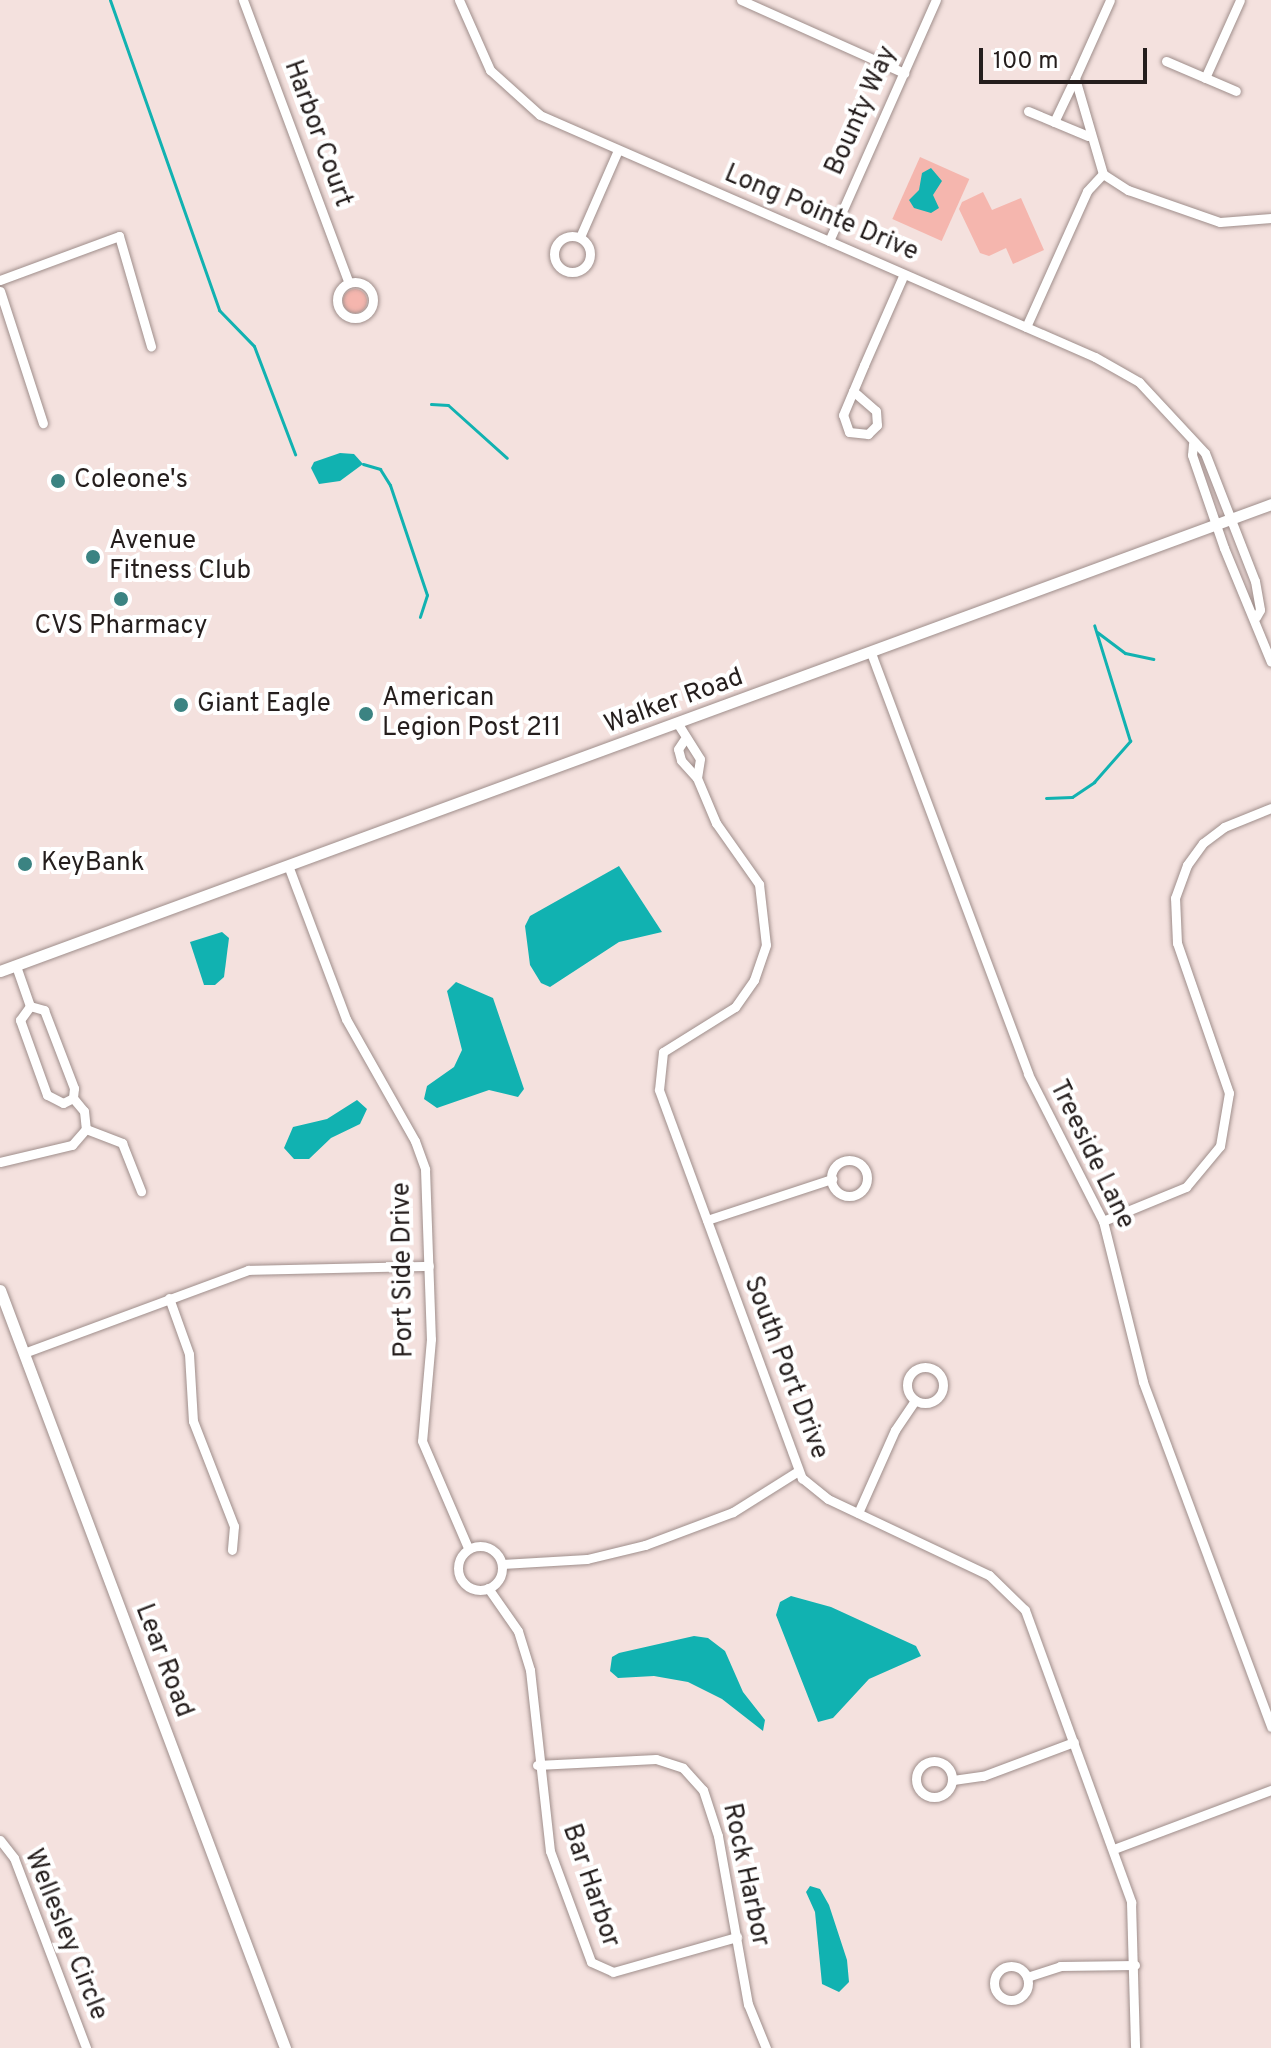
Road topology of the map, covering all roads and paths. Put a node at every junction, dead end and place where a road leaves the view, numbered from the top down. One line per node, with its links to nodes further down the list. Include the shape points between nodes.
1 (243, 0): 22 (street, Harbor Court)
2 (459, 0): 15 (street, Long Pointe Drive, via 483,59 507,91 540,115)
3 (741, 0): 8 (street)
4 (936, 0): 8 (street, Bounty Way)
5 (1110, 0): 9 (street)
6 (1240, 0): 10 (street)
7 (1166, 61): 10 (street)
8 (904, 73): 19 (street, Bounty Way)
9 (1075, 78): 13 (street); 14 (street)
10 (1205, 78): 11 (street)
11 (1236, 91)
12 (1028, 111): 13 (street)
13 (1054, 122): 14 (street)
14 (1088, 136): 16 (street)
15 (618, 150): 18 (street); 19 (street, Long Pointe Drive)
16 (1103, 174): 17 (street, via 1128,190 1220,222); 24 (street, via 1087,191)
17 (1271, 218)
18 (580, 237): 18 (street, via 566,237 556,246 555,260 564,270 578,271 588,262 589,247)
19 (829, 241): 20 (street, Long Pointe Drive)
20 (904, 274): 24 (street, Long Pointe Drive); 26 (street)
21 (0, 280): 25 (street, via 119,236)
22 (349, 283): 22 (street, Harbor Court, via 338,295 339,309 349,318 362,318 373,308 374,297 364,284)
23 (0, 291): 27 (street)
24 (1026, 327): 28 (street, Long Pointe Drive, via 1139,382 1170,410)
25 (151, 346)
26 (853, 391): 26 (street, via 844,425 853,435 868,434 877,425 876,411)
27 (43, 423)
28 (1193, 444): 30 (street, Long Pointe Drive, via 1205,453); 31 (street, Long Pointe Drive, via 1192,455)
29 (1271, 504): 30 (street, Walker Road)
30 (1231, 519): 31 (street, Walker Road); 32 (street, Long Pointe Drive, via 1258,590)
31 (1217, 524): 32 (street, Long Pointe Drive, via 1248,611); 33 (street, Walker Road)
32 (1256, 617): 34 (street)
33 (871, 653): 35 (street, Walker Road); 49 (street, Treeside Lane, via 1028,1074)
34 (1271, 662)
35 (678, 724): 36 (street, South Port Drive); 39 (street, Walker Road)
36 (684, 740): 37 (street, South Port Drive, via 678,749 681,760); 37 (street, South Port Drive, via 694,743 700,759)
37 (697, 778): 48 (street, South Port Drive, via 716,823 757,877 766,927 761,962 741,1000 711,1026 673,1043 658,1062 659,1090)
38 (1271, 808): 49 (street, via 1224,827 1203,843 1187,865 1175,898 1177,943 1226,1076 1229,1111 1220,1146 1186,1187)
39 (289, 868): 40 (street, Walker Road); 50 (street, Port Side Drive, via 341,1010 420,1153 428,1184)
40 (16, 966): 41 (street, Walker Road); 42 (street)
41 (0, 971)
42 (30, 1006): 43 (street, via 44,1010 74,1088); 43 (street, via 20,1020 47,1095 58,1104)
43 (73, 1098): 44 (street, via 84,1111)
44 (86, 1129): 45 (street, via 72,1145); 47 (street, via 122,1143)
45 (0, 1162)
46 (832, 1179): 48 (street)
47 (141, 1191)
48 (707, 1220): 55 (street, South Port Drive)
49 (1103, 1221): 61 (street, Treeside Lane, via 1143,1382)
50 (429, 1266): 52 (street, via 248,1270); 57 (street, Port Side Drive, via 431,1339 422,1441)
51 (0, 1290): 53 (street, Lear Road)
52 (169, 1298): 53 (street); 58 (street, via 189,1354 193,1421 234,1526)
53 (24, 1353): 72 (street, Lear Road)
54 (915, 1400): 54 (street, via 929,1403 939,1396 943,1384 933,1369 921,1367 908,1378 907,1389); 56 (street, via 895,1430)
55 (798, 1471): 56 (street, South Port Drive, via 828,1499); 59 (street, via 733,1512 645,1545 587,1559)
56 (858, 1513): 62 (street, South Port Drive, via 978,1568 1009,1591 1030,1623)
57 (468, 1548): 59 (street, via 489,1547); 60 (street, Port Side Drive, via 457,1567 461,1581 474,1589)
58 (232, 1550)
59 (502, 1564): 60 (street, via 499,1579)
60 (488, 1588): 63 (street, Bar Harbor, via 518,1631 530,1670)
61 (1271, 1727)
62 (1074, 1742): 64 (street, via 983,1776); 67 (street, South Port Drive)
63 (537, 1765): 68 (street, Rock Harbor, via 656,1759 683,1768 703,1790 718,1836); 68 (street, Bar Harbor, via 550,1851 591,1962 599,1970 613,1972)
64 (953, 1780): 64 (street, via 949,1768 933,1761 922,1766 916,1782 922,1792 938,1797)
65 (1271, 1790): 67 (street)
66 (0, 1840): 71 (street, Wellesley Circle, via 14,1858)
67 (1114, 1849): 69 (street, South Port Drive, via 1133,1908)
68 (737, 1937): 73 (street, Rock Harbor, via 748,2004)
69 (1135, 1965): 70 (street, via 1060,1966); 74 (street, South Port Drive)
70 (1027, 1977)
71 (86, 2048)
72 (285, 2048)
73 (766, 2048)
74 (1135, 2048)

